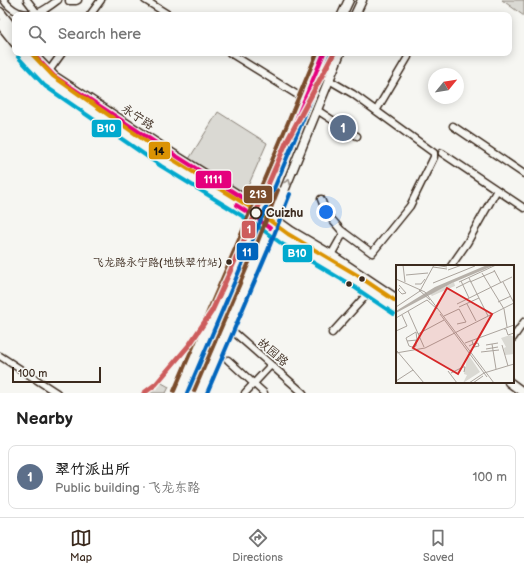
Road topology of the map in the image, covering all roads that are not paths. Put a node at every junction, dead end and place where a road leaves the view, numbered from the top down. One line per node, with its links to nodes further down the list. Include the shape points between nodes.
1 (27, 0): 14 (street)
2 (34, 0): 15 (street)
3 (58, 0): 16 (street)
4 (69, 0): 5 (street)
5 (78, 0)
6 (101, 0): 17 (street)
7 (145, 0): 18 (street)
8 (343, 0): 19 (street)
9 (349, 0): 20 (main road)
10 (362, 0): 21 (main road)
11 (4, 2): 13 (street)
12 (0, 12): 23 (main road)
13 (18, 12)
14 (36, 12)
15 (37, 12)
16 (39, 12)
17 (92, 12)
18 (164, 12)
19 (343, 12)
20 (343, 12)
21 (356, 12)
22 (0, 24): 24 (main road)
23 (12, 27)
24 (12, 39)
25 (25, 56): 45 (main road, 永宁路, via 49,81 164,161)
26 (35, 56): 32 (main road, 永宁路)
27 (60, 56): 32 (street)
28 (235, 56): 34 (street)
29 (323, 56): 34 (main road)
30 (339, 56): 33 (main road)
31 (408, 57): 36 (street)
32 (49, 71): 43 (main road, 永宁路)
33 (329, 80): 35 (main road); 36 (street)
34 (304, 99): 43 (main road)
35 (317, 110): 38 (street); 46 (main road, one-way to 35)
36 (376, 111): 48 (street, via 434,153 434,157 410,206 372,253)
37 (453, 126): 40 (street)
38 (357, 136)
39 (442, 153): 41 (street)
40 (524, 174)
41 (497, 190): 44 (street); 50 (street)
42 (321, 199): 48 (street, via 327,214)
43 (259, 208): 45 (main road); 46 (main road, 永宁路)
44 (524, 208)
45 (255, 217): 47 (main road, 永宁路); 64 (main road)
46 (273, 218): 47 (main road); 49 (main road, 永宁路)
47 (270, 228): 51 (main road, 永宁路); 55 (main road)
48 (344, 232): 49 (street)
49 (331, 255): 52 (main road, 永宁路)
50 (452, 265)
51 (370, 291): 53 (main road, 永宁路); 56 (street)
52 (396, 298)
53 (396, 308)
54 (524, 322): 57 (street)
55 (228, 327): 60 (street, 故园路); 65 (main road)
56 (332, 333)
57 (514, 337)
58 (0, 356): 63 (street)
59 (228, 360): 62 (street)
60 (271, 365): 62 (street); 68 (street, 故园路)
61 (510, 383): 69 (main road)
62 (254, 384): 66 (street); 67 (street)
63 (57, 393)
64 (180, 393)
65 (200, 393)
66 (245, 393)
67 (264, 393)
68 (303, 393)
69 (524, 393)

